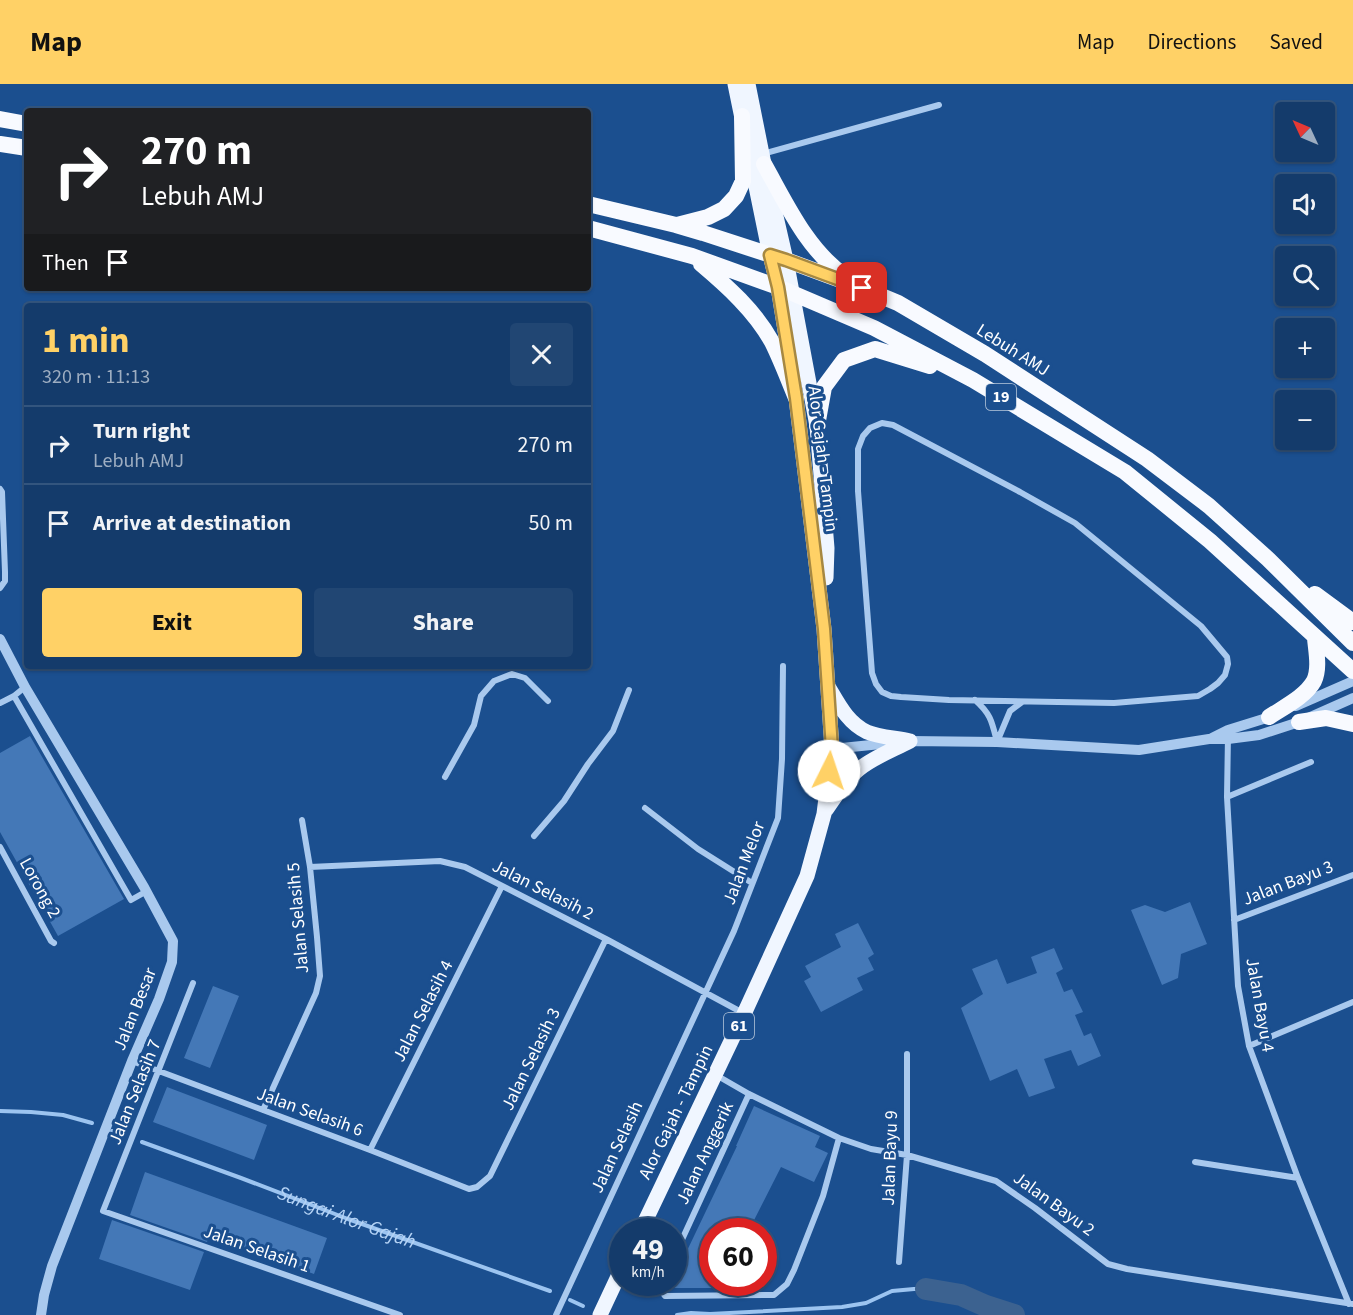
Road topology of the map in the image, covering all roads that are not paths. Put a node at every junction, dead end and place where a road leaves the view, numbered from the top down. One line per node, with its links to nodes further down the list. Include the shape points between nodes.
1 (735, 84): 4 (main road, Alor Gajah - Tampin / 61)
2 (748, 84): 9 (main road, 61)
3 (939, 105): 9 (street)
4 (742, 116): 11 (highway, via 743,181 736,196 724,209); 14 (main road, Alor Gajah - Tampin / 61)
5 (0, 119): 6 (highway)
6 (24, 123)
7 (0, 144): 8 (highway)
8 (24, 148)
9 (763, 159): 14 (main road, Alor Gajah - Tampin / 61); 15 (highway, via 804,233 832,267)
10 (591, 205): 11 (highway, Lebuh AMJ / 19)
11 (676, 225): 14 (highway, Lebuh AMJ / 19)
12 (591, 229): 13 (highway, 19)
13 (692, 256): 16 (highway, 19); 18 (highway, via 746,306 771,341)
14 (778, 258): 15 (highway, Lebuh AMJ / 19); 16 (main road, Alor Gajah - Tampin / 61)
15 (862, 288): 21 (highway, Lebuh AMJ / 19, via 898,303 985,354 1147,459 1209,506)
16 (785, 290): 17 (highway, 19, via 874,328); 18 (main road, Alor Gajah - Tampin / 61); 19 (main road, Alor Gajah - Tampin / 61)
17 (973, 380): 19 (highway, via 875,349 844,360 824,387); 25 (highway, 19, via 1125,472 1210,541)
18 (796, 398): 24 (main road, Alor Gajah - Tampin / 61)
19 (816, 426): 24 (main road, Alor Gajah - Tampin / 61, via 827,548)
20 (0, 489): 22 (street, via 5,581)
21 (1268, 559): 23 (highway); 27 (highway, Lebuh AMJ / 19)
22 (0, 588)
23 (1353, 622)
24 (824, 629): 31 (main road, Alor Gajah - Tampin / 61)
25 (1315, 638): 29 (highway, 19); 40 (highway, via 1314,680 1302,695)
26 (0, 639): 32 (street, Jalan Besar)
27 (1353, 643)
28 (783, 666): 57 (street, Jalan Melor, via 778,818)
29 (1353, 671)
30 (1353, 681): 40 (street)
31 (828, 685): 44 (main road, via 854,723 868,732); 46 (main road, Alor Gajah - Tampin / 61)
32 (25, 687): 34 (street); 59 (street, Jalan Besar)
33 (629, 690): 53 (street, via 613,731)
34 (14, 696): 39 (street); 59 (street, via 131,900)
35 (1353, 698): 41 (street)
36 (975, 700): 38 (street); 38 (street, via 891,696 882,692 872,674 858,450 870,428 882,423 1075,523 1201,626 1227,657 1225,675 1198,696 1114,703); 45 (street, via 986,709)
37 (548, 701): 48 (street, via 525,678 512,674 494,681 481,696 474,725)
38 (1022, 701): 45 (street, via 1010,711)
39 (0, 703)
40 (1269, 717): 43 (street)
41 (1299, 722): 42 (highway, via 1326,718); 43 (street, via 1259,735)
42 (1353, 724)
43 (1228, 734): 45 (street, via 1139,750); 49 (street, Jalan Bayu 4)
44 (910, 741): 45 (street); 46 (street); 51 (main road, via 859,769)
45 (997, 742)
46 (832, 749): 51 (main road, Alor Gajah - Tampin / 61)
47 (1311, 762): 49 (street)
48 (445, 777)
49 (1227, 797): 60 (street, Jalan Bayu 4)
50 (645, 808): 57 (street, via 698,849)
51 (824, 814): 66 (main road, Alor Gajah - Tampin / 61, via 807,876)
52 (302, 820): 55 (street, Jalan Selasih 5)
53 (534, 836)
54 (0, 847): 62 (street, Lorong 2)
55 (310, 867): 58 (street, Jalan Selasih 2, via 440,861 465,867); 73 (street, Jalan Selasih 5, via 320,976)
56 (1353, 875): 60 (street, Jalan Bayu 3)
57 (752, 883): 64 (street, Jalan Melor)
58 (502, 886): 61 (street, Jalan Selasih 2); 75 (street, Jalan Selasih 4)
59 (147, 891): 69 (street, Jalan Besar, via 173,941 172,962)
60 (1234, 920): 67 (street, Jalan Bayu 4, via 1238,986)
61 (606, 939): 64 (street, Jalan Selasih 2); 79 (street, Jalan Selasih 3, via 490,1176)
62 (54, 943)
63 (193, 983): 70 (street, Jalan Selasih 7)
64 (705, 992): 66 (street, Jalan Selasih 2); 89 (street, Jalan Selasih)
65 (1353, 1002): 67 (street)
66 (744, 1014): 71 (main road, Alor Gajah - Tampin / 61)
67 (1249, 1046): 78 (street, Jalan Bayu 4)
68 (907, 1054): 76 (street, Jalan Bayu 9)
69 (132, 1061): 70 (street, Jalan Selasih 6); 87 (street, Jalan Besar, via 52,1266)
70 (159, 1071): 73 (street, Jalan Selasih 6); 80 (street, Jalan Selasih 7)
71 (715, 1075): 72 (street, Jalan Bayu 2); 81 (main road, Alor Gajah - Tampin / 61)
72 (749, 1094): 74 (street, Jalan Bayu 2); 82 (street, Jalan Anggerik)
73 (263, 1110): 75 (street, Jalan Selasih 6)
74 (839, 1138): 76 (street, Jalan Bayu 2); 85 (street, via 823,1196 787,1284 774,1295)
75 (370, 1150): 79 (street, Jalan Selasih 6, via 469,1189)
76 (907, 1155): 83 (street, Jalan Bayu 9); 86 (street, Jalan Bayu 2, via 996,1181 1108,1264)
77 (1195, 1162): 78 (street)
78 (1298, 1178): 86 (street, Jalan Bayu 4)
79 (477, 1187)
80 (103, 1211): 88 (street, Jalan Selasih 1)
81 (647, 1218)
82 (687, 1229)
83 (899, 1262)
84 (609, 1296): 90 (main road)
85 (687, 1296)
86 (1351, 1304)
87 (41, 1315)
88 (400, 1315)
89 (556, 1315)
90 (600, 1315)

